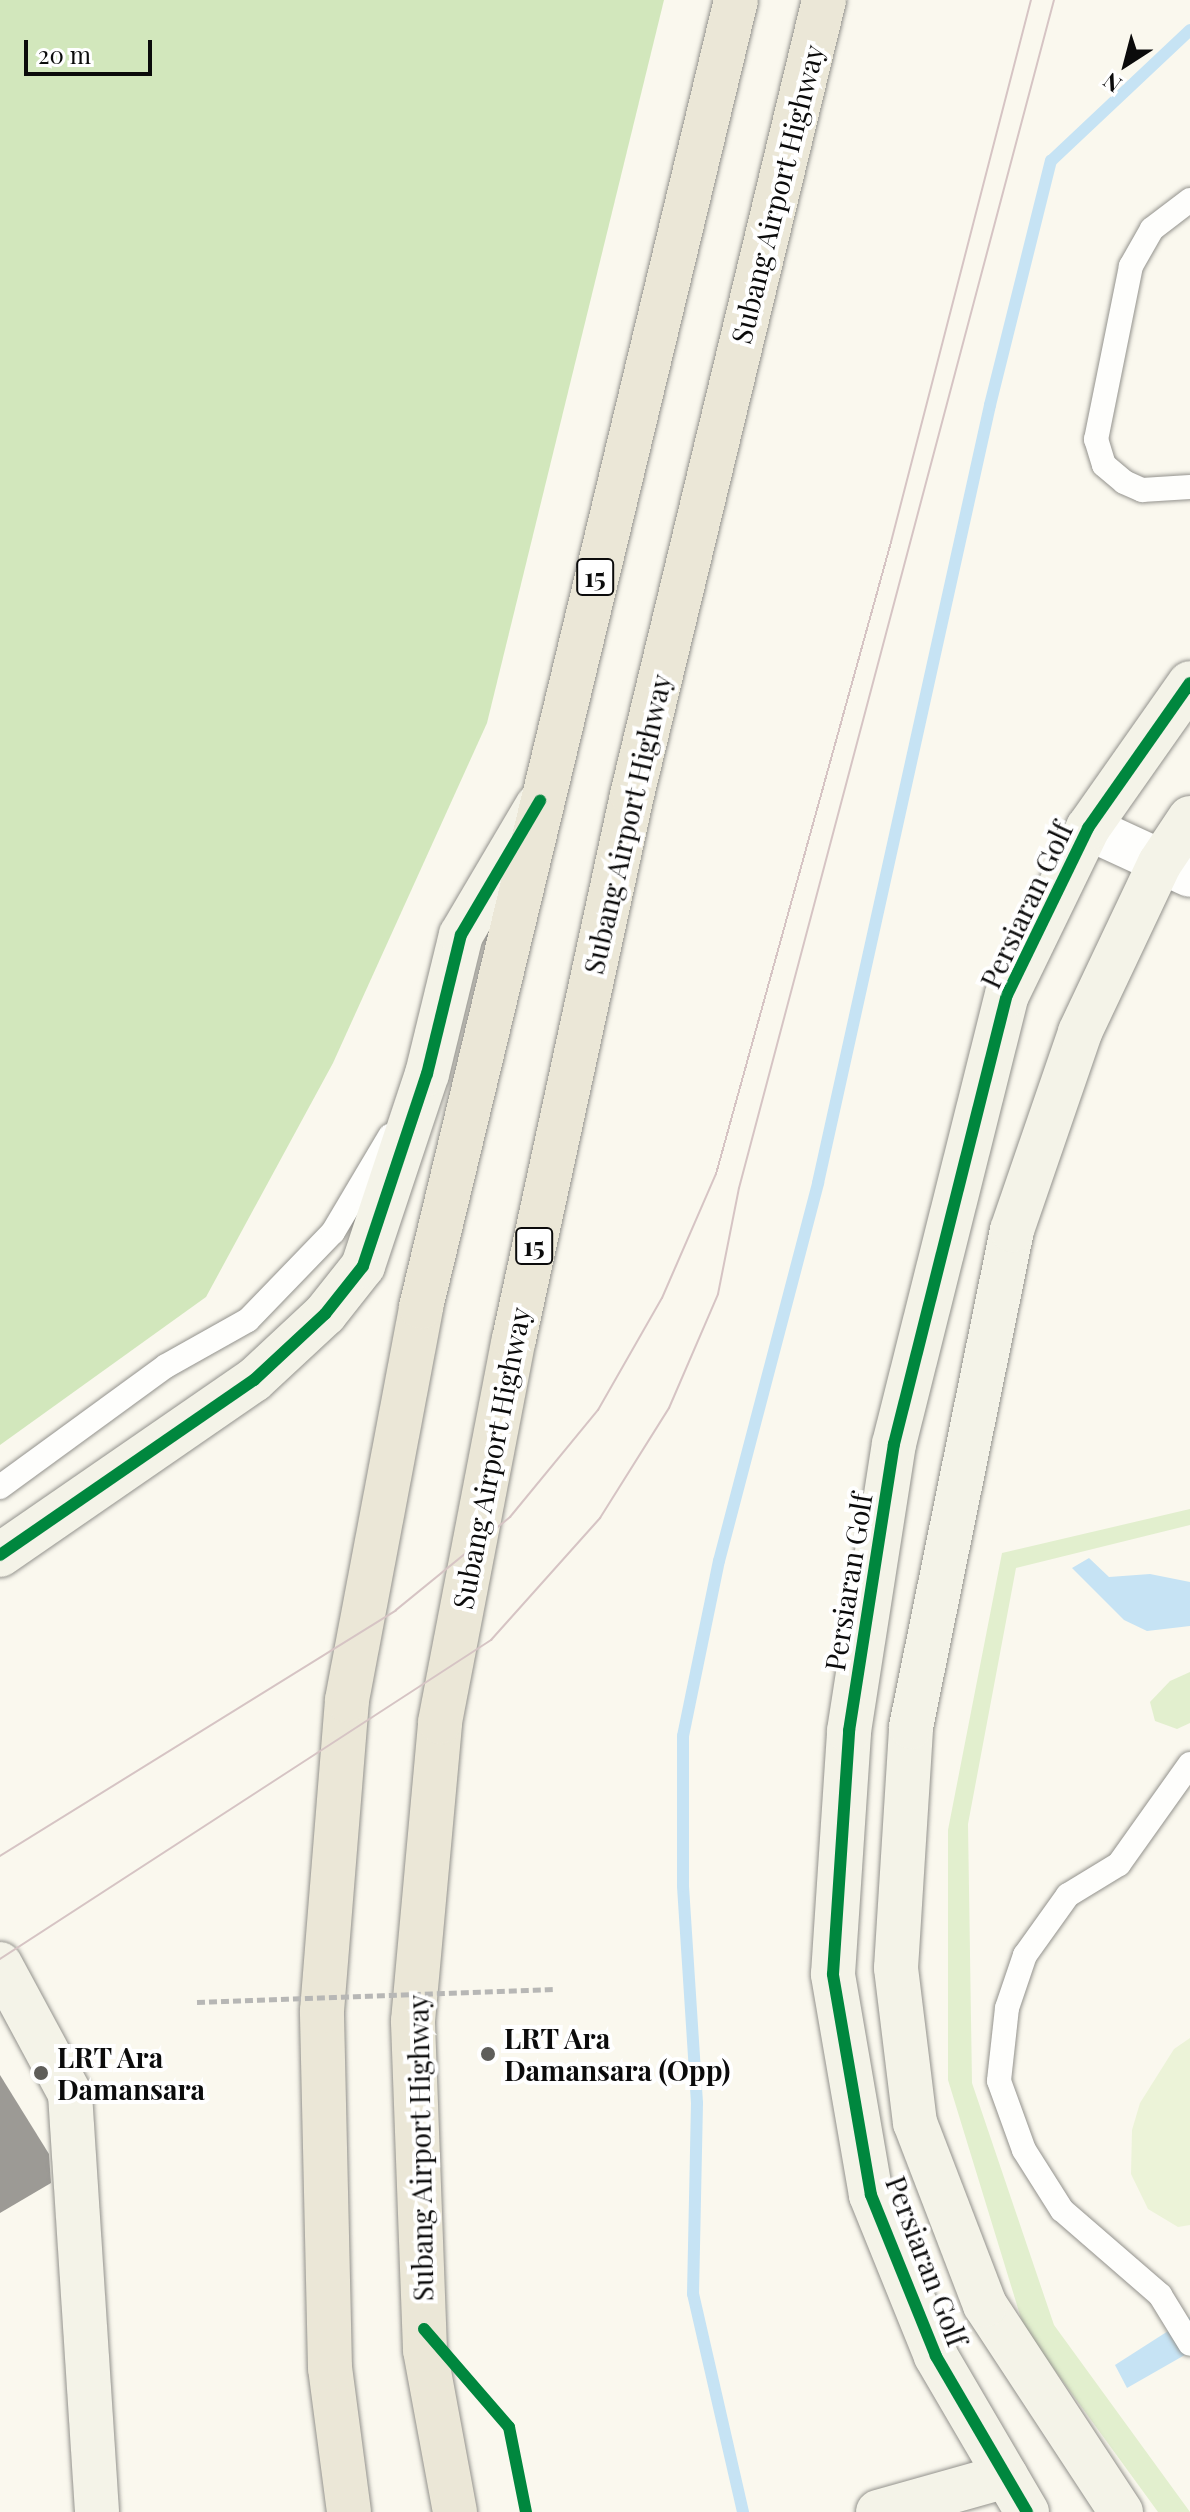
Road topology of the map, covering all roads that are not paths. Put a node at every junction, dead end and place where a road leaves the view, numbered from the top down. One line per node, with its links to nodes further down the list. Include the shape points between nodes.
1 (736, 0): 6 (main road, 15)
2 (824, 0): 19 (main road, Subang Airport Highway / 15, via 632,795 514,1339 440,1722 413,2021 425,2350)
3 (1190, 200): 4 (lane, via 1152,229 1131,266 1096,439 1104,465 1124,482 1142,490)
4 (1190, 487)
5 (1190, 683): 8 (street, Persiaran Golf)
6 (540, 801): 10 (street, via 461,935); 18 (main road, 15, via 421,1307 347,1700 322,2011 330,2368)
7 (1190, 818): 9 (street, Persiaran Golf)
8 (1088, 828): 9 (street); 16 (street, Persiaran Golf, via 1007,995 894,1444 849,1731 833,1974 871,2195 936,2356)
9 (1175, 869): 21 (street, Persiaran Golf, via 1080,1032 1012,1230 911,1727 896,1968 915,2123 985,2305)
10 (427, 1074): 11 (lane, via 333,1232 248,1320 166,1366); 12 (street, via 363,1266 325,1314 254,1380)
11 (0, 1487)
12 (0, 1555)
13 (1190, 1764): 15 (lane, via 1119,1864 1068,1895 1025,1955 1007,2008 999,2081 1024,2150 1062,2210 1160,2295)
14 (0, 1964): 17 (street, via 70,2094)
15 (1190, 2344)
16 (1017, 2494): 20 (street)
17 (97, 2512)
18 (349, 2512)
19 (455, 2512)
20 (878, 2512)
21 (1121, 2512)

